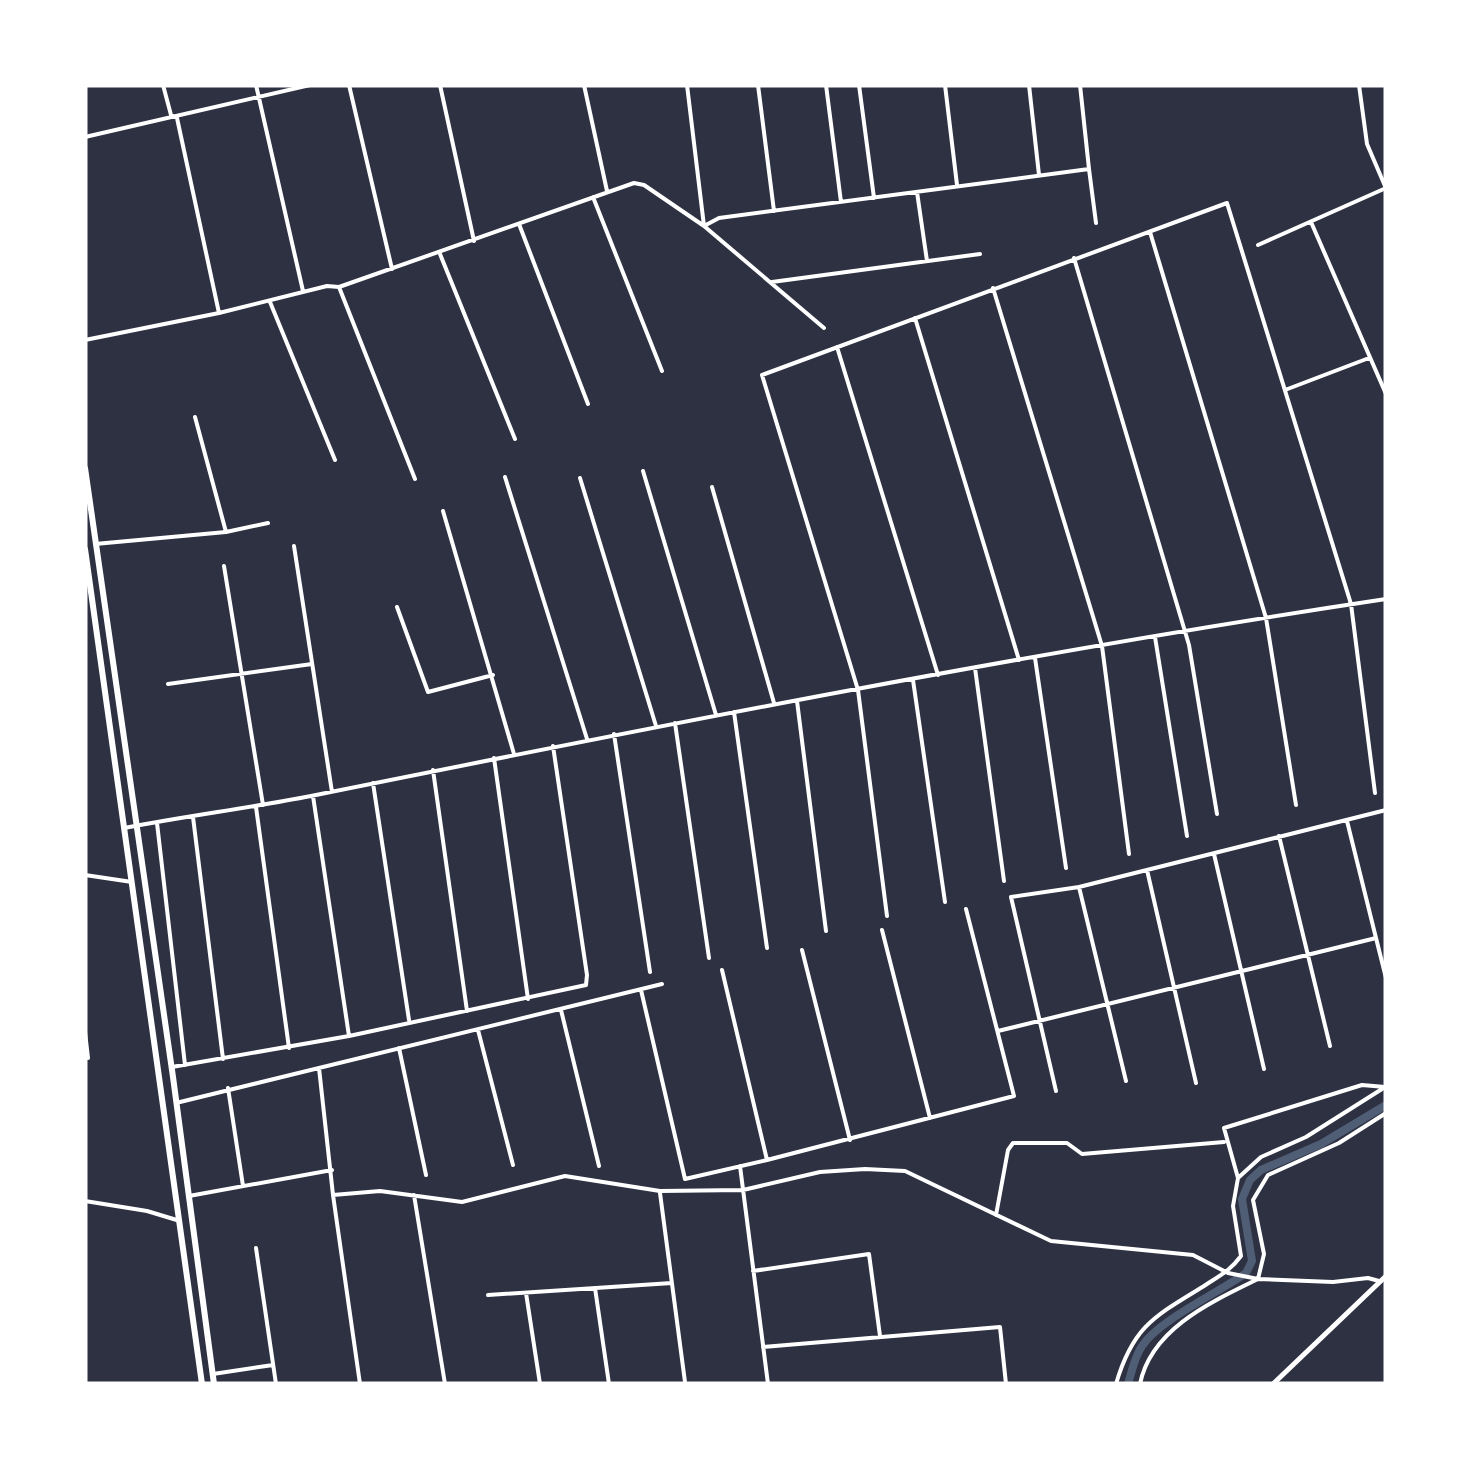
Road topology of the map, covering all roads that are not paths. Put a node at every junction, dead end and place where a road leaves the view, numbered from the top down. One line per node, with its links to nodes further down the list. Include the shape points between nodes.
1 (164, 85): 16 (street)
2 (256, 85): 15 (street)
3 (310, 85): 15 (street)
4 (350, 85): 39 (street)
5 (440, 85): 33 (street)
6 (584, 85): 22 (street)
7 (687, 85): 31 (street)
8 (758, 85): 27 (street)
9 (826, 85): 26 (street)
10 (859, 85): 25 (street)
11 (944, 85): 20 (street)
12 (1028, 85): 19 (street)
13 (1080, 85): 18 (street)
14 (1359, 85): 21 (street, via 1367,144)
15 (258, 96): 16 (street); 43 (street)
16 (171, 115): 17 (street); 45 (street, via 177,118)
17 (85, 137)
18 (1090, 169): 19 (street); 28 (street)
19 (1039, 176): 20 (street)
20 (957, 187): 23 (street)
21 (1386, 188): 29 (street)
22 (607, 191): 24 (street); 31 (street, via 634,182)
23 (918, 192): 25 (street); 38 (street)
24 (593, 197): 30 (street); 51 (street)
25 (874, 198): 26 (street)
26 (840, 202): 27 (street)
27 (774, 211): 31 (street)
28 (1096, 222)
29 (1311, 222): 34 (street); 50 (street)
30 (519, 224): 33 (street); 54 (street)
31 (704, 226): 40 (street)
32 (1150, 232): 37 (street); 52 (street, via 1226,203); 74 (street)
33 (474, 241): 35 (street)
34 (1258, 245)
35 (440, 254): 39 (street); 56 (street)
36 (980, 254): 38 (street)
37 (1074, 258): 42 (street); 75 (street)
38 (927, 261): 40 (street)
39 (392, 269): 41 (street)
40 (772, 282): 47 (street)
41 (338, 288): 43 (street); 62 (street)
42 (993, 288): 46 (street); 77 (street)
43 (303, 291): 44 (street)
44 (270, 302): 45 (street); 57 (street)
45 (219, 313): 48 (street)
46 (914, 318): 49 (street); 79 (street)
47 (824, 328)
48 (85, 340)
49 (837, 347): 84 (street); 87 (street, via 762,375)
50 (1370, 357): 52 (street); 53 (street)
51 (662, 371)
52 (1285, 390): 72 (street)
53 (1386, 394)
54 (588, 404)
55 (195, 417): 66 (street)
56 (516, 440)
57 (335, 460)
58 (85, 468): 67 (highway)
59 (643, 471): 91 (street)
60 (506, 477): 95 (street)
61 (580, 478): 93 (street)
62 (415, 479)
63 (712, 487): 89 (street)
64 (443, 511): 83 (street)
65 (268, 523): 66 (street)
66 (226, 532): 67 (street)
67 (95, 544): 112 (highway)
68 (294, 546): 80 (street)
69 (85, 550): 113 (highway)
70 (224, 566): 82 (street)
71 (1386, 599): 72 (street)
72 (1351, 604): 74 (street); 102 (street)
73 (396, 608): 83 (street, via 428,692)
74 (1266, 618): 75 (street); 105 (street)
75 (1184, 632): 76 (street); 108 (street)
76 (1155, 637): 77 (street); 114 (street)
77 (1102, 646): 78 (street); 116 (street)
78 (1035, 658): 79 (street); 118 (street)
79 (1019, 660): 81 (street)
80 (312, 664): 82 (street); 101 (street)
81 (975, 668): 84 (street); 121 (street)
82 (242, 674): 86 (street); 104 (street)
83 (493, 675): 97 (street)
84 (938, 675): 85 (street)
85 (913, 680): 87 (street); 124 (street)
86 (168, 684)
87 (858, 690): 88 (street); 126 (street)
88 (797, 701): 89 (street); 128 (street)
89 (775, 705): 90 (street)
90 (734, 712): 91 (street); 130 (street)
91 (716, 715): 92 (street)
92 (675, 723): 93 (street); 133 (street)
93 (656, 726): 94 (street)
94 (614, 734): 95 (street); 135 (street)
95 (587, 739): 96 (street)
96 (553, 746): 97 (street); 141 (street, via 587,976 582,988)
97 (514, 754): 98 (street)
98 (494, 758): 99 (street); 141 (street)
99 (433, 770): 100 (street); 144 (street)
100 (372, 783): 101 (street); 146 (street)
101 (332, 792): 103 (street)
102 (1375, 794)
103 (312, 796): 104 (street); 150 (street)
104 (263, 805): 106 (street)
105 (1296, 805)
106 (256, 807): 109 (street); 152 (street)
107 (1386, 810): 110 (street)
108 (1217, 814)
109 (193, 817): 111 (street); 155 (street)
110 (1347, 820): 115 (street); 129 (street)
111 (157, 823): 112 (street); 156 (street)
112 (134, 826): 113 (street); 157 (highway)
113 (124, 828): 122 (highway)
114 (1187, 836)
115 (1279, 836): 117 (street); 132 (street)
116 (1129, 854)
117 (1214, 854): 119 (street); 136 (street)
118 (1066, 868)
119 (1147, 870): 123 (street); 139 (street)
120 (85, 875): 122 (street)
121 (1004, 881)
122 (132, 882): 185 (highway)
123 (1079, 887): 142 (street); 145 (street, via 1011,897)
124 (945, 902)
125 (966, 908): 148 (street)
126 (886, 916)
127 (882, 930): 167 (street)
128 (826, 931)
129 (1376, 938): 132 (street); 137 (street)
130 (767, 948)
131 (802, 950): 168 (street)
132 (1309, 956): 136 (street); 151 (street)
133 (709, 958)
134 (722, 970): 170 (street)
135 (650, 972)
136 (1241, 973): 139 (street); 159 (street)
137 (1386, 978)
138 (662, 984): 140 (street)
139 (1175, 988): 142 (street); 161 (street)
140 (641, 990): 143 (street); 173 (street, via 685,1180)
141 (528, 999): 144 (street)
142 (1106, 1004): 145 (street); 160 (street)
143 (560, 1010): 147 (street); 172 (street)
144 (467, 1011): 146 (street)
145 (1040, 1020): 148 (street); 164 (street)
146 (410, 1022): 150 (street)
147 (478, 1030): 153 (street); 171 (street)
148 (998, 1031): 167 (street, via 1014,1096)
149 (85, 1032): 154 (street)
150 (349, 1036): 152 (street)
151 (1330, 1046)
152 (289, 1048): 155 (street)
153 (400, 1048): 158 (street); 175 (street)
154 (88, 1058)
155 (222, 1059): 156 (street)
156 (185, 1065): 157 (street)
157 (172, 1067): 165 (highway)
158 (319, 1068): 163 (street); 174 (street)
159 (1264, 1068)
160 (1126, 1082)
161 (1196, 1083)
162 (1385, 1087): 169 (street, via 1362,1085 1224,1128); 176 (street, via 1262,1157)
163 (228, 1088): 165 (street); 177 (street)
164 (1056, 1091)
165 (176, 1103): 182 (highway)
166 (1386, 1113): 190 (street, via 1268,1175 1258,1187 1253,1200 1264,1254)
167 (930, 1118): 168 (street)
168 (850, 1140): 170 (street)
169 (1225, 1142): 176 (street); 184 (street, via 1082,1154 1067,1143 1013,1143)
170 (768, 1160): 173 (street)
171 (513, 1166)
172 (600, 1166)
173 (740, 1166): 178 (street)
174 (332, 1170): 177 (street); 180 (street)
175 (426, 1175)
176 (1238, 1178): 188 (street, via 1233,1206 1240,1256)
177 (243, 1186): 182 (street)
178 (743, 1190): 179 (street); 184 (street, via 865,1168 905,1172); 187 (street)
179 (660, 1191): 181 (street, via 565,1176 462,1202); 192 (street)
180 (332, 1195): 181 (street); 204 (street)
181 (414, 1195): 205 (street)
182 (188, 1197): 199 (highway)
183 (85, 1201): 185 (street)
184 (996, 1215): 188 (street, via 1051,1241 1193,1255)
185 (180, 1221): 201 (highway)
186 (256, 1248): 198 (street)
187 (753, 1271): 196 (street, via 869,1254); 197 (street)
188 (1228, 1273): 190 (street); 210 (street, via 1139,1332)
189 (1386, 1276): 191 (street)
190 (1258, 1280): 191 (street); 211 (street, via 1167,1332 1144,1363)
191 (1379, 1281): 212 (street)
192 (672, 1283): 193 (street); 200 (street)
193 (595, 1288): 194 (street); 207 (street)
194 (526, 1293): 195 (street); 206 (street)
195 (488, 1296)
196 (880, 1336): 197 (street); 209 (street, via 1000,1327)
197 (763, 1347): 208 (street)
198 (273, 1364): 199 (street); 203 (street)
199 (212, 1374): 202 (highway)
200 (685, 1382)
201 (202, 1384)
202 (214, 1384)
203 (276, 1384)
204 (360, 1384)
205 (444, 1384)
206 (540, 1384)
207 (609, 1384)
208 (768, 1384)
209 (1006, 1384)
210 (1114, 1384)
211 (1140, 1384)
212 (1273, 1384)

